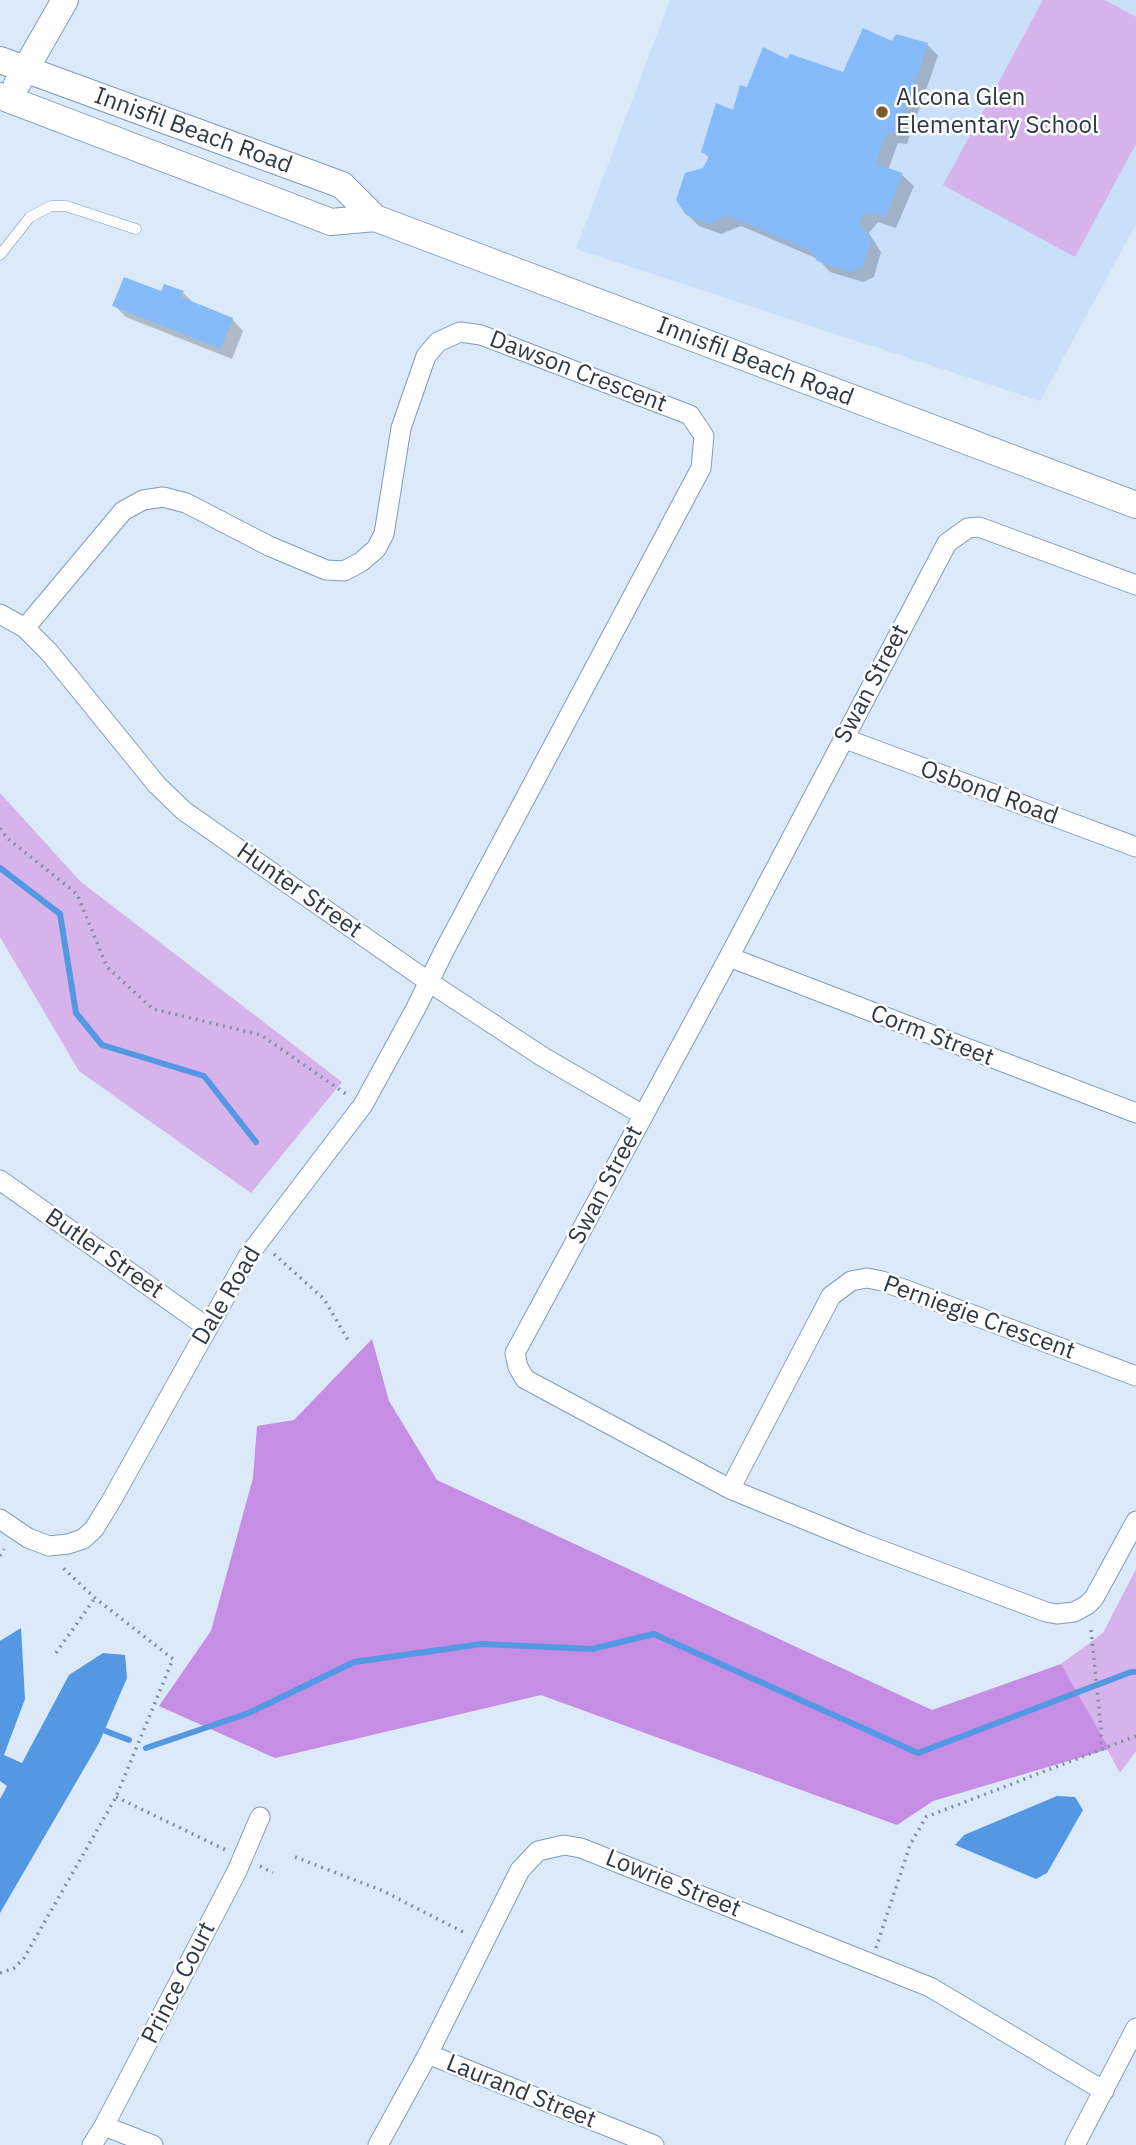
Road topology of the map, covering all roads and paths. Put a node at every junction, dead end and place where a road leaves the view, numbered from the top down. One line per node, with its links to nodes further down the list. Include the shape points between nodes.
1 (65, 0): 3 (main road)
2 (0, 60): 3 (main road, Innisfil Beach Road)
3 (25, 70): 4 (main road); 5 (main road, Innisfil Beach Road, via 342,185)
4 (3, 103): 5 (main road, Innisfil Beach Road, via 331,222)
5 (375, 218): 8 (main road, Innisfil Beach Road)
6 (135, 229): 7 (lane, via 66,206 51,206 30,216)
7 (0, 255)
8 (1136, 505)
9 (1136, 585): 12 (street, Swan Street, via 979,527 968,528 947,543)
10 (0, 614): 11 (street, Hunter Street)
11 (25, 628): 16 (street, Hunter Street, via 184,811); 16 (street, Dawson Crescent, via 123,511 143,500 163,497 186,503 326,570 344,571 361,562 384,534 401,428 426,356 438,342 460,332 481,335 690,415 704,436 701,467)
12 (842, 738): 14 (street, Osbond Road); 15 (street, Swan Street)
13 (0, 828): 17 (path, via 76,894 107,967 153,1009 261,1035)
14 (1136, 847)
15 (729, 957): 18 (street, Corm Street); 19 (street, Swan Street)
16 (429, 982): 17 (street, Dale Road); 19 (street, Hunter Street, via 543,1057)
17 (363, 1105): 21 (street, Dale Road)
18 (1136, 1113)
19 (643, 1115): 25 (street, Swan Street, via 515,1353 516,1360 525,1379)
20 (0, 1180): 22 (street, Butler Street)
21 (260, 1240): 22 (street, Dale Road); 23 (path, via 324,1299)
22 (208, 1328): 26 (street, Dale Road, via 110,1503 83,1539 49,1546)
23 (348, 1340)
24 (1136, 1376): 25 (street, Perniegie Crescent, via 882,1281 851,1281 831,1296)
25 (730, 1489): 27 (street, Swan Street, via 1057,1614 1077,1610 1094,1598)
26 (0, 1519)
27 (1136, 1521)
28 (4, 1549): 29 (path)
29 (0, 1556)
30 (62, 1567): 31 (path)
31 (95, 1598): 33 (path); 36 (path, via 173,1659)
32 (1091, 1630): 35 (path)
33 (56, 1653)
34 (1136, 1736): 35 (path)
35 (1101, 1749): 42 (path, via 926,1817 910,1845)
36 (116, 1797): 39 (path); 43 (path, via 24,1958)
37 (260, 1817): 39 (street, Prince Court)
38 (295, 1857): 41 (path, via 381,1890)
39 (242, 1858): 40 (path); 47 (street, Prince Court)
40 (274, 1873)
41 (484, 1943): 42 (street, Lowrie Street, via 525,1863 538,1851 564,1845); 45 (street, Lowrie Street)
42 (871, 1963): 46 (street, Lowrie Street, via 930,1987)
43 (0, 1973)
44 (1136, 2028): 46 (street)
45 (428, 2054): 50 (street, Lowrie Street); 51 (street, Laurand Street)
46 (1104, 2091): 52 (street)
47 (104, 2126): 48 (street, Prince Court); 49 (street)
48 (92, 2145)
49 (153, 2145)
50 (378, 2145)
51 (654, 2145)
52 (1075, 2145)

